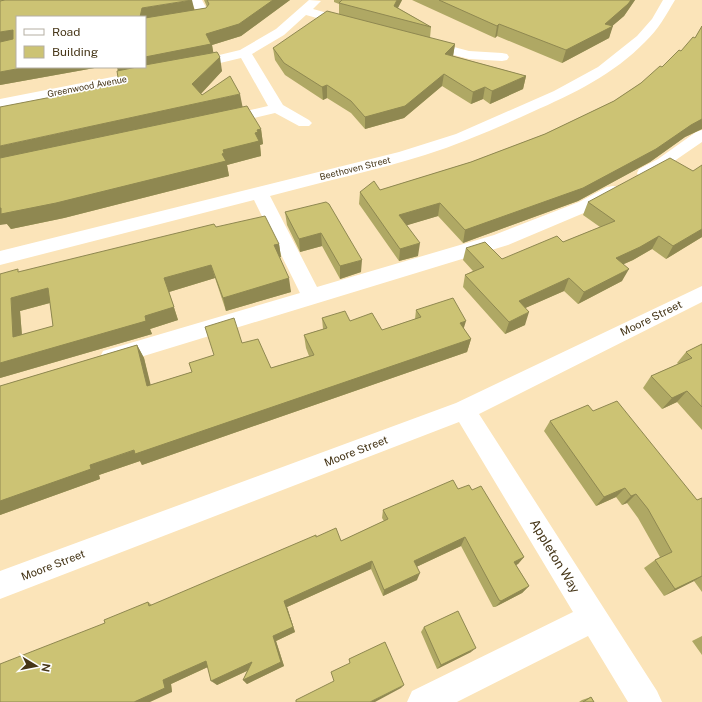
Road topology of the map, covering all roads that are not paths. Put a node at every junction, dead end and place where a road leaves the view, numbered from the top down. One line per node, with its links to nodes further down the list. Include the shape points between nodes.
1 (196, 0): 5 (street, via 204,15)
2 (316, 0): 4 (street)
3 (669, 0): 17 (street, Beethoven Street, via 653,26 623,56 589,80 561,95 431,148)
4 (305, 11): 6 (street); 8 (street, via 267,41)
5 (146, 25)
6 (364, 27)
7 (409, 39): 9 (street, via 469,55)
8 (245, 53): 10 (street); 13 (street)
9 (502, 57)
10 (176, 69)
11 (161, 72): 12 (street, Greenwood Avenue)
12 (0, 103)
13 (277, 108): 14 (street); 15 (street)
14 (208, 123)
15 (304, 123)
16 (702, 135): 20 (street, via 664,162 585,206 501,240)
17 (259, 192): 18 (street, Beethoven Street); 20 (street)
18 (0, 258)
19 (702, 294): 22 (street, Moore Street)
20 (312, 297): 21 (street)
21 (91, 363)
22 (464, 410): 23 (street, Moore Street); 24 (street, Appleton Way)
23 (0, 585)
24 (593, 618): 25 (street); 26 (street, Appleton Way)
25 (423, 702)
26 (646, 702)

